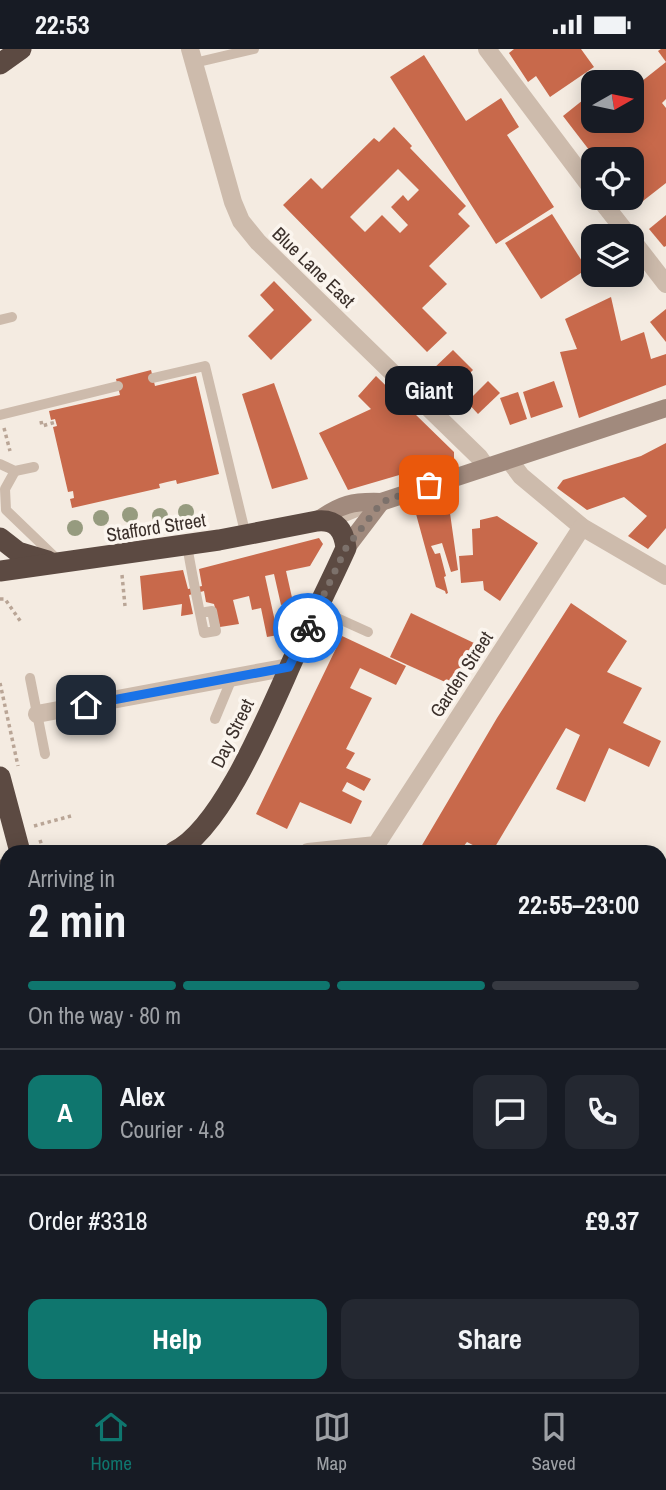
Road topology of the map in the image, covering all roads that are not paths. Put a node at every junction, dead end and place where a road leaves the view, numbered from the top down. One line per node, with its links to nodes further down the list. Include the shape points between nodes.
1 (21, 49): 5 (highway)
2 (254, 49): 4 (lane)
3 (487, 49): 6 (street)
4 (192, 56): 20 (street, Blue Lane East, via 242,221)
5 (1, 64)
6 (581, 174)
7 (608, 210): 8 (street)
8 (619, 224)
9 (644, 256): 10 (street)
10 (666, 284)
11 (12, 317): 12 (lane)
12 (0, 320)
13 (153, 378): 25 (lane, via 205,366)
14 (118, 386): 16 (lane)
15 (666, 408): 17 (main road, Stafford Street)
16 (0, 415)
17 (509, 460): 20 (main road, Stafford Street); 24 (street, via 521,476)
18 (0, 464): 21 (lane)
19 (34, 467): 21 (lane)
20 (486, 467): 22 (main road, Stafford Street)
21 (15, 471): 29 (lane, via 5,489 6,510)
22 (382, 502): 23 (main road, Stafford Street, via 337,508); 28 (main road)
23 (325, 521): 25 (highway, Stafford Street); 28 (highway, via 343,535)
24 (582, 527): 31 (street); 44 (street, Garden Street)
25 (246, 536): 27 (highway, Stafford Street)
26 (0, 538): 29 (highway, via 18,552)
27 (187, 545): 29 (highway, Stafford Street); 33 (lane)
28 (346, 548): 32 (highway, Day Street)
29 (59, 564): 30 (highway, Stafford Street)
30 (0, 571)
31 (666, 576)
32 (317, 609): 34 (lane); 35 (highway, Day Street)
33 (200, 613)
34 (368, 632)
35 (289, 667): 37 (street); 43 (highway, Day Street, via 226,797)
36 (30, 678): 38 (lane)
37 (232, 678): 38 (street); 39 (lane)
38 (37, 714): 40 (lane)
39 (215, 719)
40 (45, 754)
41 (0, 776): 42 (highway)
42 (18, 845)
43 (191, 845)
44 (376, 845)

